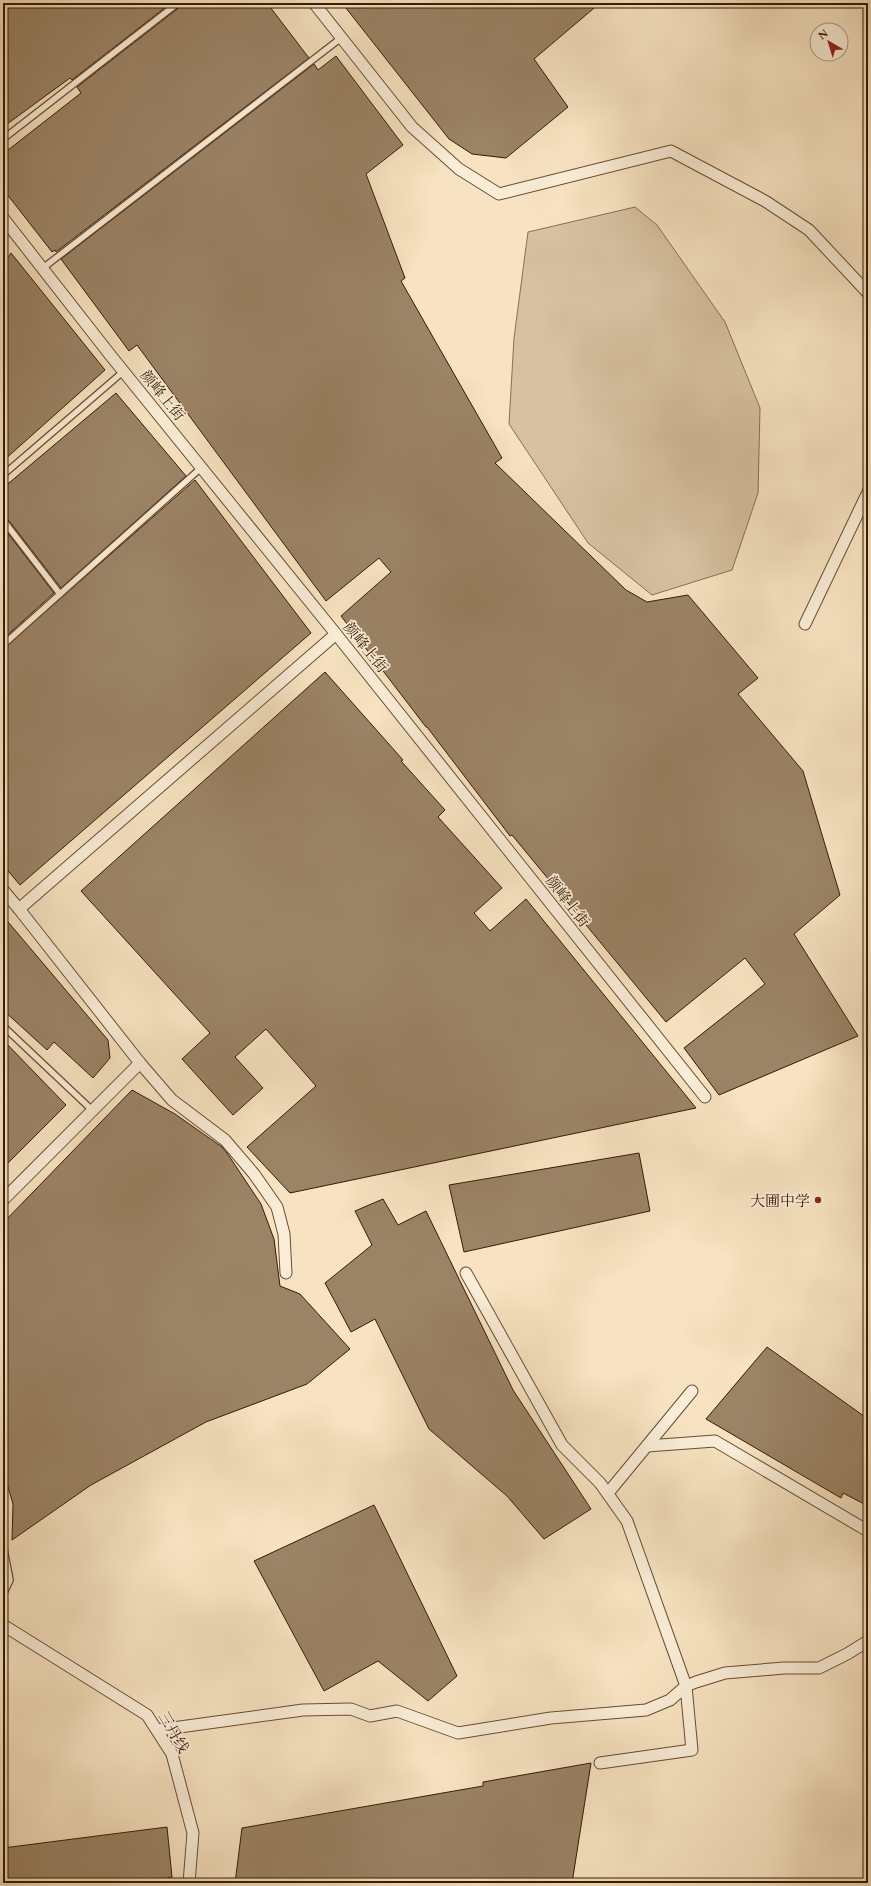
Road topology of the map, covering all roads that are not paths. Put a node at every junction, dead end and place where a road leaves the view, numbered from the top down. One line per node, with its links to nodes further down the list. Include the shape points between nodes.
1 (178, 3): 4 (lane)
2 (314, 3): 3 (street)
3 (342, 38): 6 (lane); 7 (street, via 412,127 459,169 499,194 671,151 765,201 809,230)
4 (3, 138)
5 (3, 218): 6 (street, 颜峰上街)
6 (43, 268): 8 (street, 颜峰上街)
7 (868, 293)
8 (124, 370): 9 (street, 颜峰上街); 10 (lane)
9 (202, 467): 14 (lane); 16 (street, 颜峰上街)
10 (3, 475)
11 (868, 492): 12 (street)
12 (865, 505): 15 (street)
13 (3, 520): 14 (lane)
14 (60, 594): 17 (lane)
15 (805, 624)
16 (336, 634): 19 (street); 22 (street, 颜峰上街)
17 (3, 645)
18 (3, 890): 19 (street)
19 (19, 909): 21 (street)
20 (3, 1026): 23 (lane)
21 (140, 1063): 23 (street); 25 (street, via 172,1100 225,1140 254,1174 277,1207 284,1234)
22 (705, 1097)
23 (92, 1110): 24 (street)
24 (4, 1196)
25 (286, 1273)
26 (466, 1273): 29 (street, via 562,1445)
27 (692, 1391): 28 (street)
28 (647, 1446): 29 (street); 30 (street, via 715,1441)
29 (608, 1493): 35 (street, via 627,1521)
30 (868, 1531)
31 (3, 1544): 32 (lane, via 10,1580)
32 (3, 1595)
33 (3, 1625): 36 (street, 三丹线, via 148,1715)
34 (868, 1641): 35 (street, via 819,1668 725,1673)
35 (686, 1686): 36 (street, via 670,1700 646,1710 551,1718 458,1733 397,1712 370,1716 351,1709 303,1710); 37 (street, via 692,1750)
36 (158, 1730): 38 (street, 三丹线, via 172,1754 194,1833)
37 (600, 1764)
38 (189, 1883)

